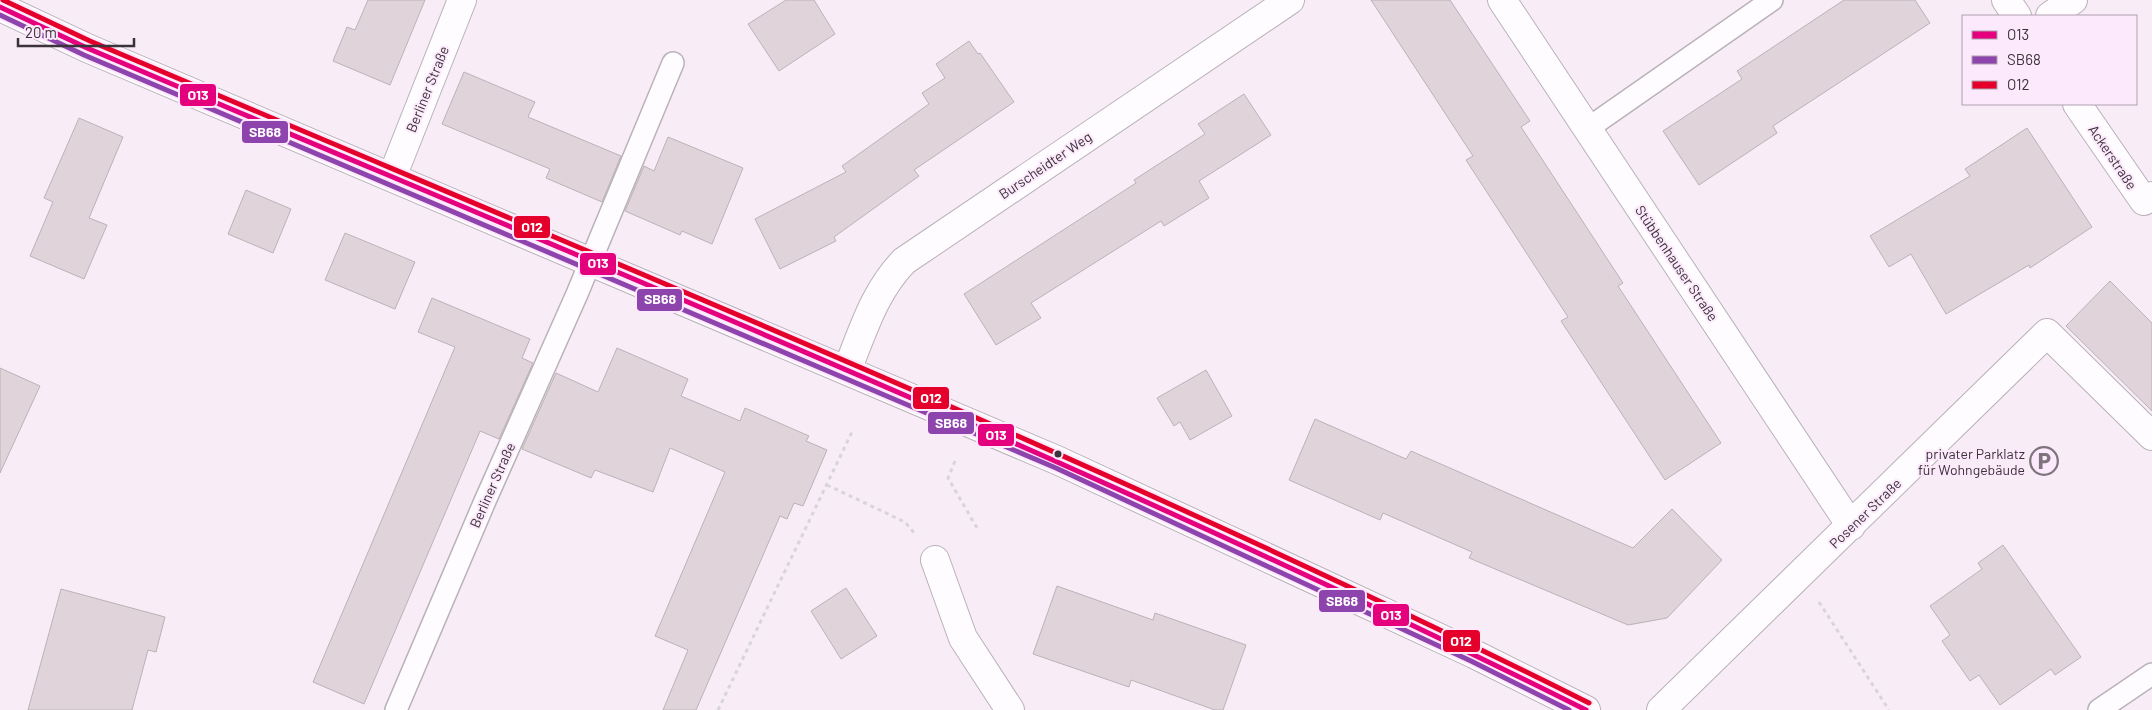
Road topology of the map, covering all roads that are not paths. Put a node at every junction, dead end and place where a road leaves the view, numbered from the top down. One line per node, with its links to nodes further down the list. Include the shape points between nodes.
1 (462, 0): 13 (street, Berliner Straße)
2 (1290, 0): 16 (street, Burscheidter Weg, via 904,261 888,277)
3 (1502, 0): 12 (street, Stübbenhauser Straße)
4 (1772, 0): 12 (lane)
5 (2006, 0): 8 (street)
6 (2073, 0): 9 (street)
7 (0, 7): 13 (street, via 78,44)
8 (2016, 15)
9 (2051, 15)
10 (673, 63): 15 (lane, Berliner Straße)
11 (2078, 105): 14 (street, Ackerstraße, via 2144,202)
12 (1587, 129): 18 (street, Stübbenhauser Straße)
13 (392, 177): 15 (street)
14 (2152, 196)
15 (590, 261): 16 (street); 21 (lane, Berliner Straße)
16 (847, 370): 23 (street, via 1059,461 1474,654)
17 (2152, 436): 18 (street, Posener Straße, via 2048,332)
18 (1851, 526): 24 (street, Posener Straße)
19 (935, 560): 22 (street, via 963,638)
20 (2152, 674): 25 (lane)
21 (396, 710)
22 (1010, 710)
23 (1586, 710)
24 (1661, 710)
25 (2098, 710)

